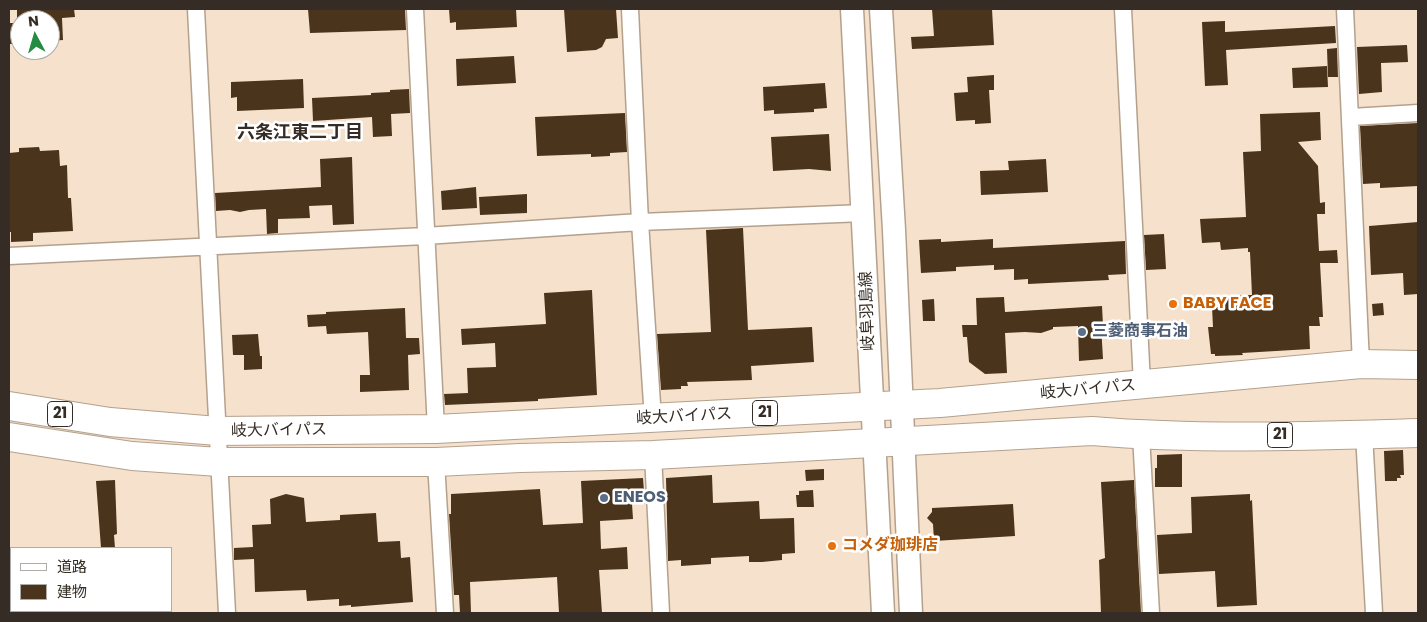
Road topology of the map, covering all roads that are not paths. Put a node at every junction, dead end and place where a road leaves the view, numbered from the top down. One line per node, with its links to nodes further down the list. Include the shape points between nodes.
1 (196, 9): 13 (street)
2 (415, 9): 12 (street)
3 (630, 9): 11 (street)
4 (852, 9): 10 (main road, 岐阜羽島線)
5 (881, 9): 19 (main road, 岐阜羽島線)
6 (1123, 9): 17 (street)
7 (1346, 9): 9 (street)
8 (1418, 113): 9 (street)
9 (1351, 117): 15 (street)
10 (864, 213): 11 (street); 20 (main road, 岐阜羽島線)
11 (640, 222): 12 (street); 21 (street)
12 (425, 236): 13 (street); 22 (street)
13 (208, 245): 14 (street); 23 (street)
14 (9, 256)
15 (1361, 364): 16 (highway, 岐大バイパス / 21); 17 (highway, 岐大バイパス / 21)
16 (1418, 365)
17 (1142, 384): 19 (highway, 岐大バイパス / 21)
18 (9, 406): 23 (highway, 岐大バイパス / 21, via 110,422)
19 (901, 406): 20 (highway, 岐大バイパス / 21); 28 (main road, 岐阜羽島線)
20 (872, 407): 21 (highway, 岐大バイパス / 21); 29 (main road, 岐阜羽島線)
21 (653, 419): 22 (highway, 岐大バイパス / 21)
22 (436, 429): 23 (highway, 岐大バイパス / 21)
23 (217, 431): 31 (street)
24 (1418, 433): 25 (highway, 岐大バイパス / 21)
25 (1364, 434): 26 (highway, 岐大バイパス / 21); 39 (street)
26 (1141, 435): 28 (highway, 岐大バイパス / 21, via 1092,431); 38 (street)
27 (9, 437): 31 (highway, 岐大バイパス / 21, via 132,456)
28 (902, 442): 29 (highway, 岐大バイパス / 21); 37 (main road, 岐阜羽島線)
29 (874, 444): 30 (highway, 岐大バイパス / 21); 36 (main road, 岐阜羽島線)
30 (653, 455): 32 (highway, 岐大バイパス / 21); 35 (street)
31 (219, 462): 32 (highway, 岐大バイパス / 21); 33 (street)
32 (436, 462): 34 (street)
33 (227, 613)
34 (445, 613)
35 (661, 613)
36 (883, 613)
37 (911, 613)
38 (1152, 613)
39 (1374, 613)

